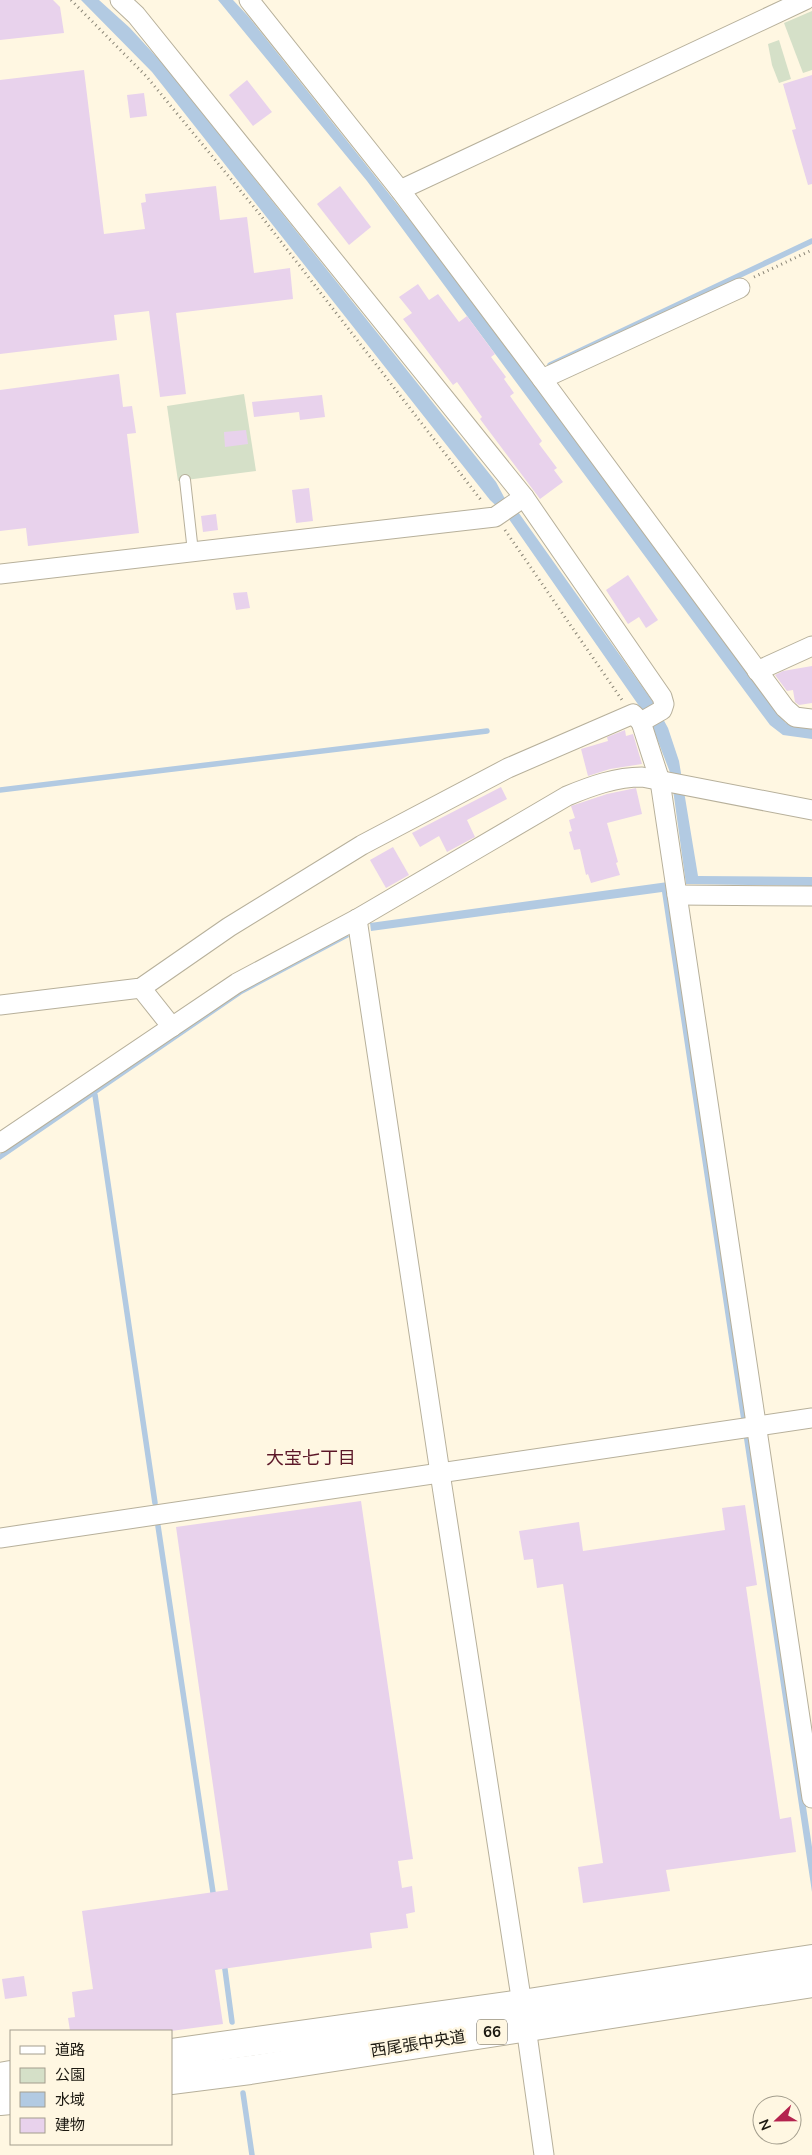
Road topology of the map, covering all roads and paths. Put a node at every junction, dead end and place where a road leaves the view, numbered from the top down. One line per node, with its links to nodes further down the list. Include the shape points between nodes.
1 (72, 0): 11 (path, via 147,77)
2 (120, 0): 10 (street, via 136,15)
3 (249, 0): 5 (street)
4 (805, 0): 5 (street)
5 (400, 190): 8 (street)
6 (812, 250): 7 (path, via 740,283)
7 (740, 288): 8 (street)
8 (542, 379): 15 (street)
9 (185, 480): 12 (lane)
10 (520, 500): 11 (street); 16 (street, via 662,697 662,710)
11 (497, 516): 12 (street); 16 (path)
12 (193, 552): 13 (street)
13 (0, 574)
14 (812, 646): 15 (street)
15 (757, 671): 17 (street, via 795,717)
16 (639, 719): 18 (street); 23 (street, via 508,768 362,844 236,922)
17 (812, 719)
18 (663, 782): 19 (street); 20 (street); 22 (street, via 626,777 567,796)
19 (812, 810)
20 (677, 895): 21 (street); 28 (street)
21 (812, 896)
22 (357, 919): 25 (street, via 237,983); 29 (street)
23 (141, 988): 24 (street); 25 (street)
24 (0, 1005)
25 (172, 1026): 26 (street)
26 (0, 1143)
27 (812, 1418): 28 (street)
28 (758, 1426): 29 (street); 31 (street)
29 (440, 1472): 30 (street); 34 (street)
30 (0, 1538)
31 (812, 1798)
32 (812, 1959): 34 (main road, 西尾張中央道 / 66)
33 (812, 1983): 34 (main road, 西尾張中央道 / 66)
34 (524, 2016): 35 (main road, 西尾張中央道 / 66); 36 (main road, 西尾張中央道 / 66, via 250,2070); 37 (street)
35 (172, 2053)
36 (172, 2080)
37 (544, 2155)

